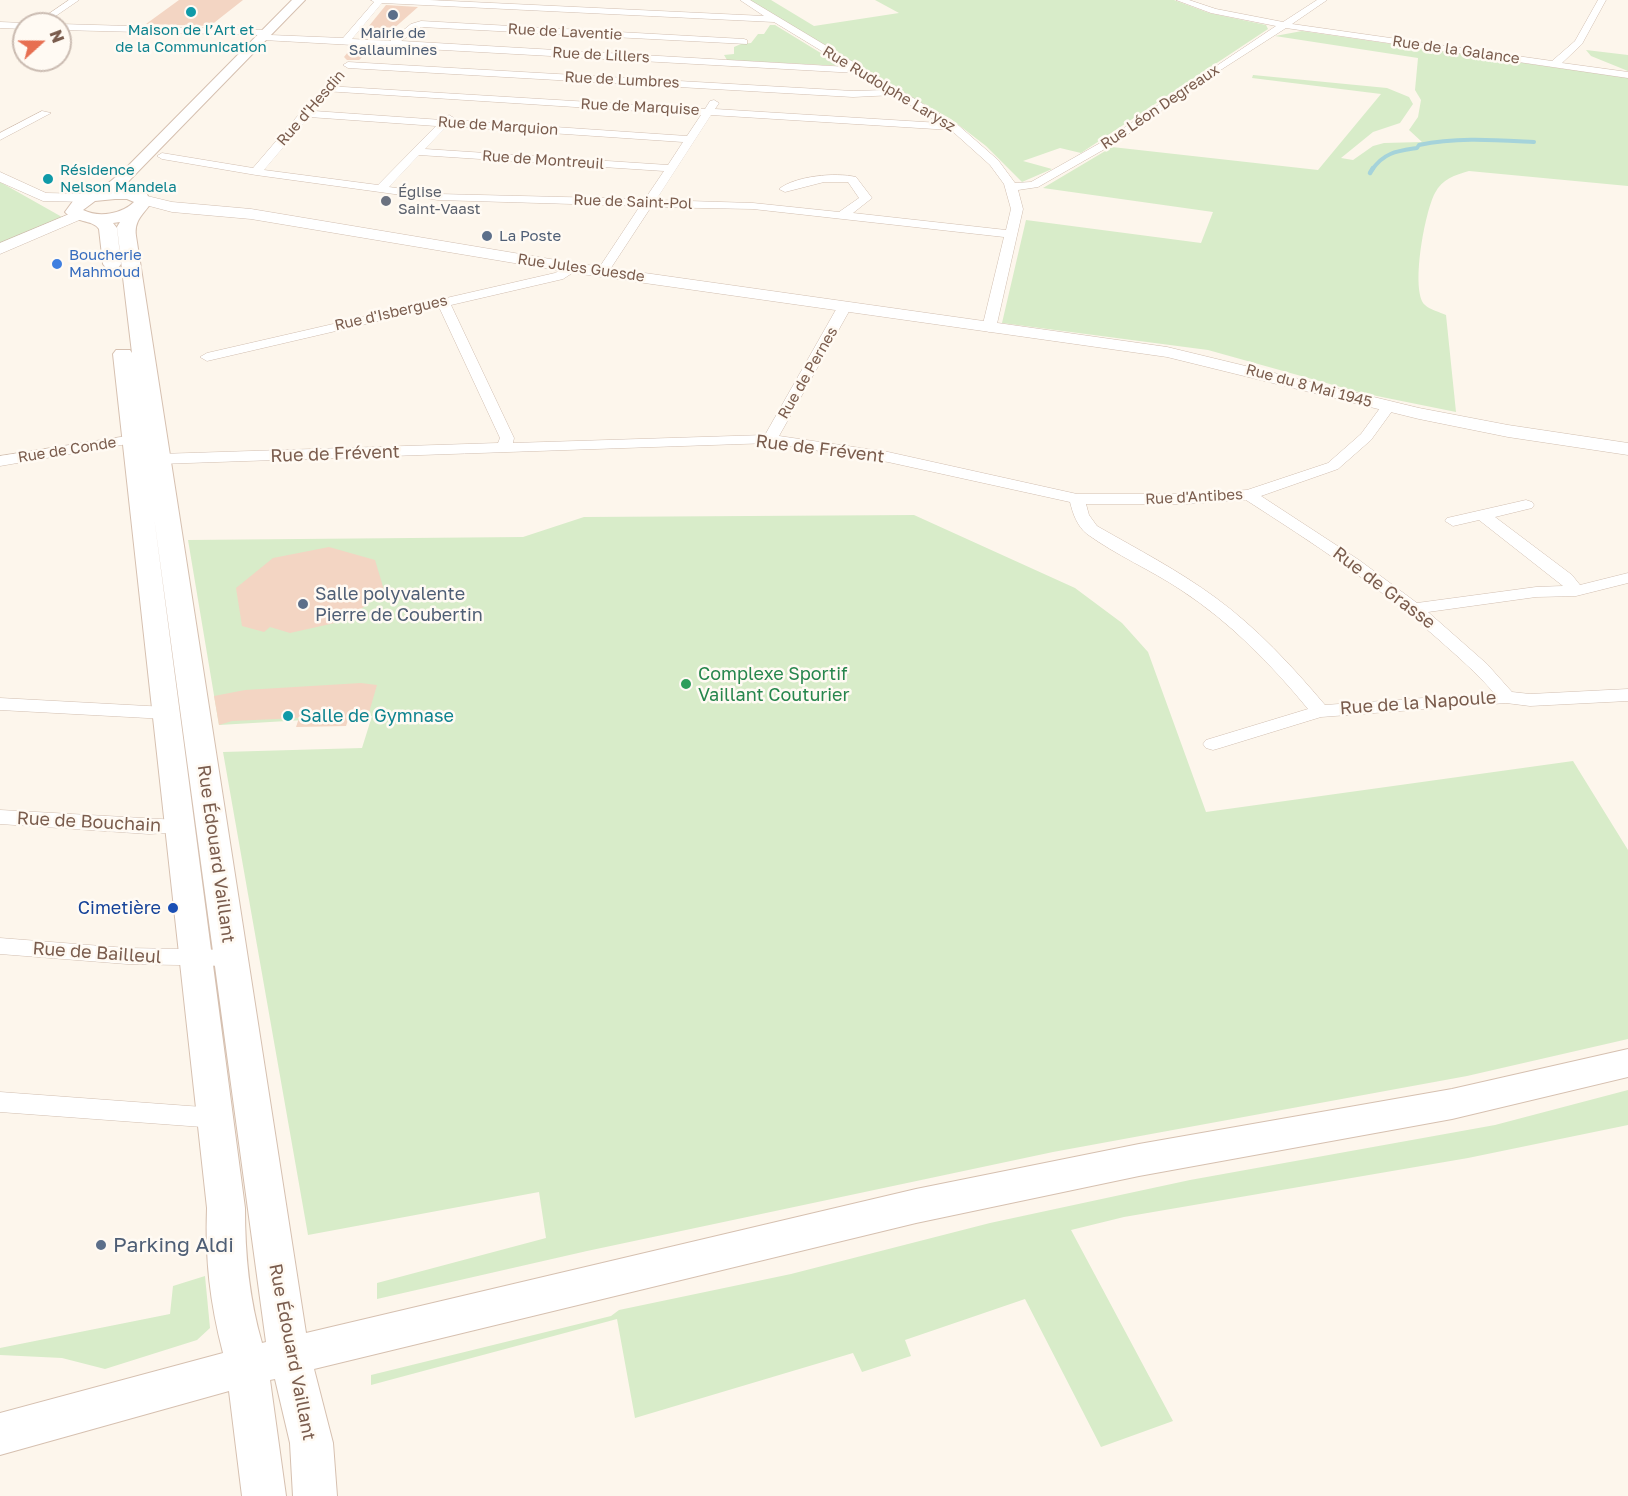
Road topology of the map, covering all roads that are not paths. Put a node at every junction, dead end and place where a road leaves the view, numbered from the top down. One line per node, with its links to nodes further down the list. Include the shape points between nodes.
1 (75, 0): 11 (street)
2 (299, 0): 16 (main road)
3 (312, 0): 16 (main road)
4 (375, 0): 5 (street)
5 (380, 0): 13 (street); 18 (street)
6 (573, 0): 13 (street)
7 (744, 0): 12 (street, Rue Rudolphe Larysz)
8 (1180, 0): 14 (street, Rue de la Galance, via 1214,11)
9 (1323, 0): 14 (street, Rue Léon Degreaux)
10 (1602, 0): 22 (street)
11 (56, 12)
12 (774, 19): 13 (street, via 661,11); 29 (street, Rue Rudolphe Larysz)
13 (551, 20): 17 (street, Rue de Laventie); 21 (street, Rue de Laventie, via 421,24); 23 (street)
14 (1284, 24): 27 (street, Rue de la Galance); 50 (street, Rue Léon Degreaux, via 1113,140)
15 (72, 27): 16 (street, Rue de Lillers)
16 (269, 36): 18 (street, Rue de Lillers); 44 (main road, Rue Édouard Vaillant); 53 (main road, via 129,174)
17 (661, 37): 19 (street, Rue de Laventie); 24 (street)
18 (345, 41): 20 (street, Rue de Lillers)
19 (744, 42)
20 (364, 43): 21 (street, Rue de Lillers); 31 (street, Rue d'Hesdin)
21 (393, 43): 23 (street, Rue de Lillers)
22 (1577, 44): 27 (street); 30 (street, via 1588,57)
23 (519, 50): 24 (street, Rue de Lillers); 25 (street)
24 (644, 57): 26 (street, Rue de Lillers)
25 (511, 58)
26 (742, 64): 29 (street, Rue de Lillers); 33 (street)
27 (1555, 64): 30 (street, Rue de la Galance)
28 (499, 69): 31 (street, Rue de Lumbres); 32 (street); 33 (street, Rue de Lumbres)
29 (856, 70): 34 (street, Rue Rudolphe Larysz)
30 (1628, 74)
31 (337, 77): 35 (street, Rue de Marquise); 38 (street, Rue d'Hesdin)
32 (486, 81)
33 (728, 86): 34 (street, Rue de Lumbres, via 854,94); 36 (street)
34 (896, 92): 40 (street, Rue Rudolphe Larysz)
35 (474, 93): 36 (street, Rue de Marquise); 39 (street)
36 (708, 111): 40 (street, Rue de Marquise); 42 (street)
37 (46, 113): 41 (street)
38 (305, 114): 39 (street, Rue de Marquion); 46 (street, Rue d'Hesdin)
39 (444, 123): 42 (street, Rue de Marquion); 43 (street)
40 (954, 126): 50 (street, Rue Rudolphe Larysz, via 981,149)
41 (0, 137)
42 (690, 139): 45 (street)
43 (415, 152): 45 (street, Rue de Montreuil); 49 (street)
44 (162, 156): 46 (street); 52 (main road, Rue Édouard Vaillant, via 139,186)
45 (671, 168): 51 (street)
46 (255, 172): 49 (street, Rue de Saint-Pol)
47 (0, 176): 53 (street, via 43,197)
48 (785, 189): 54 (street, via 815,178 852,179 866,198)
49 (380, 190): 51 (street, Rue de Saint-Pol, via 438,197)
50 (1015, 195): 55 (street, via 1017,209)
51 (648, 202): 54 (street, Rue de Saint-Pol, via 753,206); 58 (street)
52 (137, 204): 53 (main road); 53 (main road); 57 (street, Rue Jules Guesde, via 272,218); 68 (main road, Rue Édouard Vaillant, via 126,227)
53 (89, 207): 56 (street); 64 (main road, Rue Édouard Vaillant, via 105,222 109,238)
54 (840, 217): 55 (street, Rue de Saint-Pol)
55 (1011, 234): 61 (street)
56 (0, 249)
57 (574, 268): 58 (street, Rue Jules Guesde); 59 (street, Rue d'Isbergues, via 559,276)
58 (603, 271): 60 (street, Rue Jules Guesde)
59 (443, 301): 62 (street, Rue d'Isbergues); 66 (street, via 507,438)
60 (845, 306): 61 (street, Rue Jules Guesde); 65 (street, Rue de Pernes)
61 (989, 328): 63 (street, Rue du 8 Mai 1945, via 1167,352)
62 (207, 357)
63 (1388, 407): 67 (street, Rue du 8 Mai 1945, via 1499,430); 70 (street, Rue d'Antibes, via 1366,437 1333,466)
64 (134, 439): 69 (street, Rue de Conde); 82 (main road, Rue Édouard Vaillant)
65 (770, 439): 66 (street, Rue de Frévent); 71 (street, Rue de Frévent, via 888,457)
66 (505, 447): 68 (street, Rue de Frévent)
67 (1628, 449)
68 (159, 459): 87 (main road, Rue Édouard Vaillant)
69 (0, 460)
70 (1249, 495): 71 (street, Rue d'Antibes); 77 (street, Rue de Grasse, via 1319,539)
71 (1077, 500): 81 (street, via 1091,529 1202,596 1284,668)
72 (1526, 505): 73 (street)
73 (1481, 514): 74 (street); 76 (street, via 1566,579)
74 (1453, 522)
75 (1628, 578): 76 (street)
76 (1576, 591): 77 (street, via 1536,592)
77 (1415, 608): 79 (street, Rue de Grasse, via 1495,680)
78 (1628, 695): 79 (street, Rue de la Napoule)
79 (1506, 697): 81 (street, Rue de la Napoule)
80 (0, 704): 82 (street)
81 (1320, 711): 83 (street, Rue de la Napoule)
82 (166, 713): 85 (main road, Rue Édouard Vaillant)
83 (1213, 744)
84 (0, 817): 85 (street, Rue de Bouchain)
85 (178, 827): 87 (main road, Rue Édouard Vaillant)
86 (0, 946): 87 (street, Rue de Bailleul)
87 (213, 958): 90 (main road, Rue Édouard Vaillant); 91 (main road, Rue Édouard Vaillant)
88 (1628, 1063): 91 (main road, via 1452,1104 1139,1160 927,1204)
89 (0, 1102): 90 (street)
90 (216, 1118): 92 (main road, Rue Édouard Vaillant, via 231,1305)
91 (289, 1356): 92 (main road); 95 (main road, Rue Édouard Vaillant, via 303,1402)
92 (247, 1366): 93 (main road); 94 (main road, Rue Édouard Vaillant)
93 (0, 1434)
94 (264, 1496)
95 (315, 1496)

